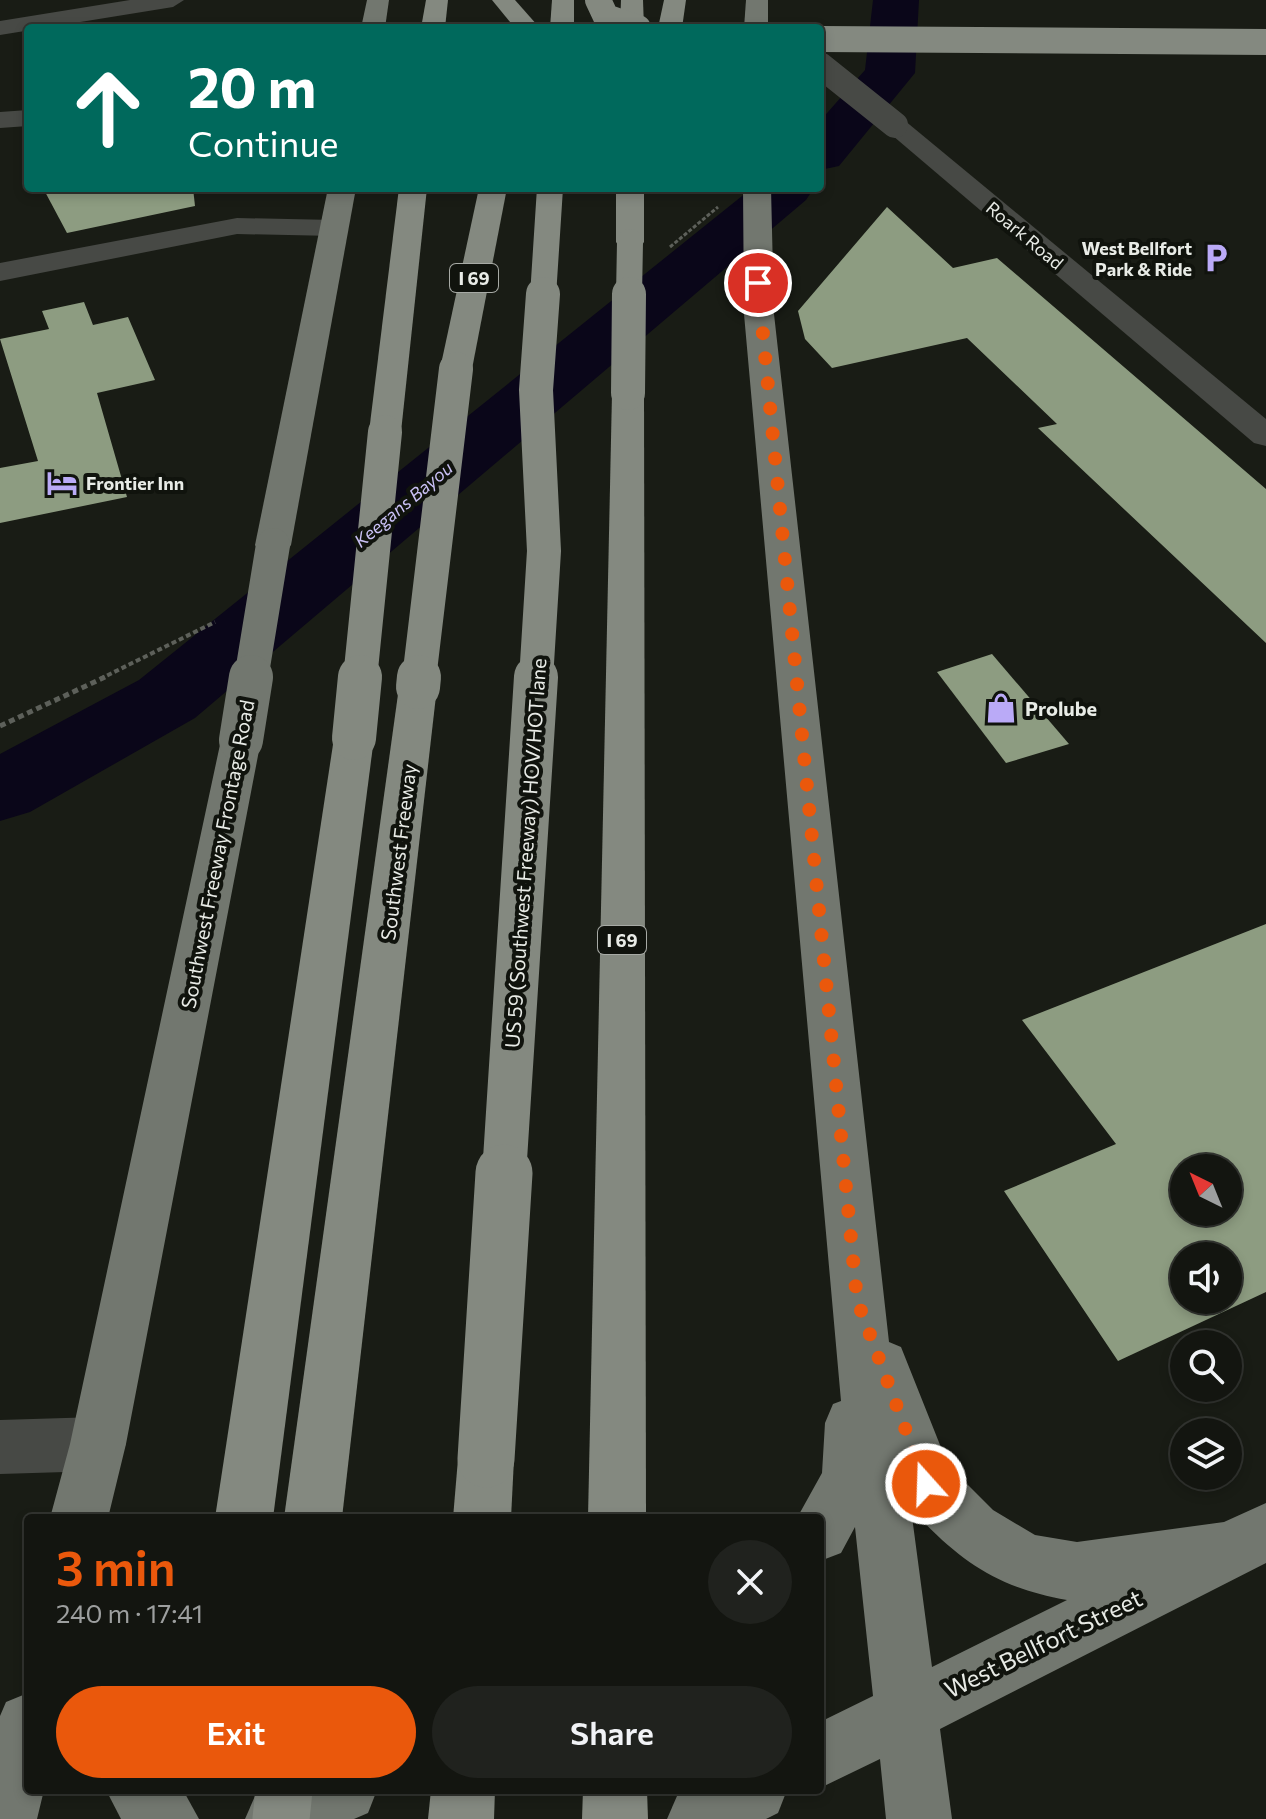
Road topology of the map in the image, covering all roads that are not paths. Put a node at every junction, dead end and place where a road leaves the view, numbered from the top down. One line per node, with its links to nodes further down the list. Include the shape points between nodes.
1 (51, 0): 11 (street)
2 (173, 0): 13 (street)
3 (378, 0): 14 (main road)
4 (437, 0): 15 (highway)
5 (503, 0): 16 (highway)
6 (528, 0): 17 (highway)
7 (563, 0): 18 (highway)
8 (598, 0): 19 (highway, bridge, via 606,17)
9 (632, 0): 20 (highway)
10 (675, 0): 21 (highway)
11 (0, 8)
12 (24, 24): 22 (street)
13 (25, 24)
14 (374, 24)
15 (434, 24)
16 (523, 24)
17 (526, 24)
18 (562, 24)
19 (626, 24)
20 (632, 24)
21 (671, 24)
22 (0, 28)
23 (824, 30): 24 (highway)
24 (1266, 32)
25 (824, 39): 26 (highway, bridge)
26 (1266, 42)
27 (24, 47): 28 (street)
28 (0, 49)
29 (824, 68): 41 (street, Roark Road, bridge)
30 (24, 118): 31 (street)
31 (0, 120)
32 (341, 192): 39 (main road, Southwest Freeway Frontage Road)
33 (413, 192): 48 (highway, bridge, via 354,738)
34 (492, 192): 49 (highway, Southwest Freeway / I 69, bridge, via 456,369)
35 (550, 192): 42 (highway, US 59 (Southwest Freeway) HOV/HOT lane, bridge, via 536,390)
36 (630, 192): 51 (highway, I 69, bridge)
37 (757, 192): 43 (main road, via 759,314)
38 (578, 218): 42 (highway, via 564,385)
39 (334, 228): 40 (street, via 237,226); 44 (main road, Southwest Freeway Frontage Road, bridge, via 241,740)
40 (0, 272)
41 (1265, 434)
42 (543, 496): 50 (highway, US 59 (Southwest Freeway) HOV/HOT lane, bridge, via 544,551)
43 (857, 1300): 52 (main road, via 850,1479); 53 (main road, via 926,1484 972,1531 1027,1563 1077,1572); 54 (main road)
44 (98, 1444): 45 (street); 46 (main road, Southwest Freeway Frontage Road); 47 (main road)
45 (0, 1447)
46 (80, 1514)
47 (106, 1514)
48 (245, 1514)
49 (314, 1514)
50 (482, 1514)
51 (617, 1514)
52 (824, 1525)
53 (1250, 1541): 54 (main road, West Bellfort Street)
54 (906, 1711): 56 (main road, West Bellfort Street); 71 (main road)
55 (24, 1740): 64 (main road)
56 (824, 1754)
57 (142, 1794): 65 (main road)
58 (261, 1794): 66 (highway)
59 (283, 1794): 67 (highway, bridge)
60 (336, 1794): 67 (main road)
61 (463, 1794): 68 (highway)
62 (615, 1794): 69 (highway)
63 (747, 1794): 70 (main road)
64 (4, 1819)
65 (166, 1819)
66 (266, 1819)
67 (279, 1819)
68 (461, 1819)
69 (615, 1819)
70 (700, 1819)
71 (919, 1819)

